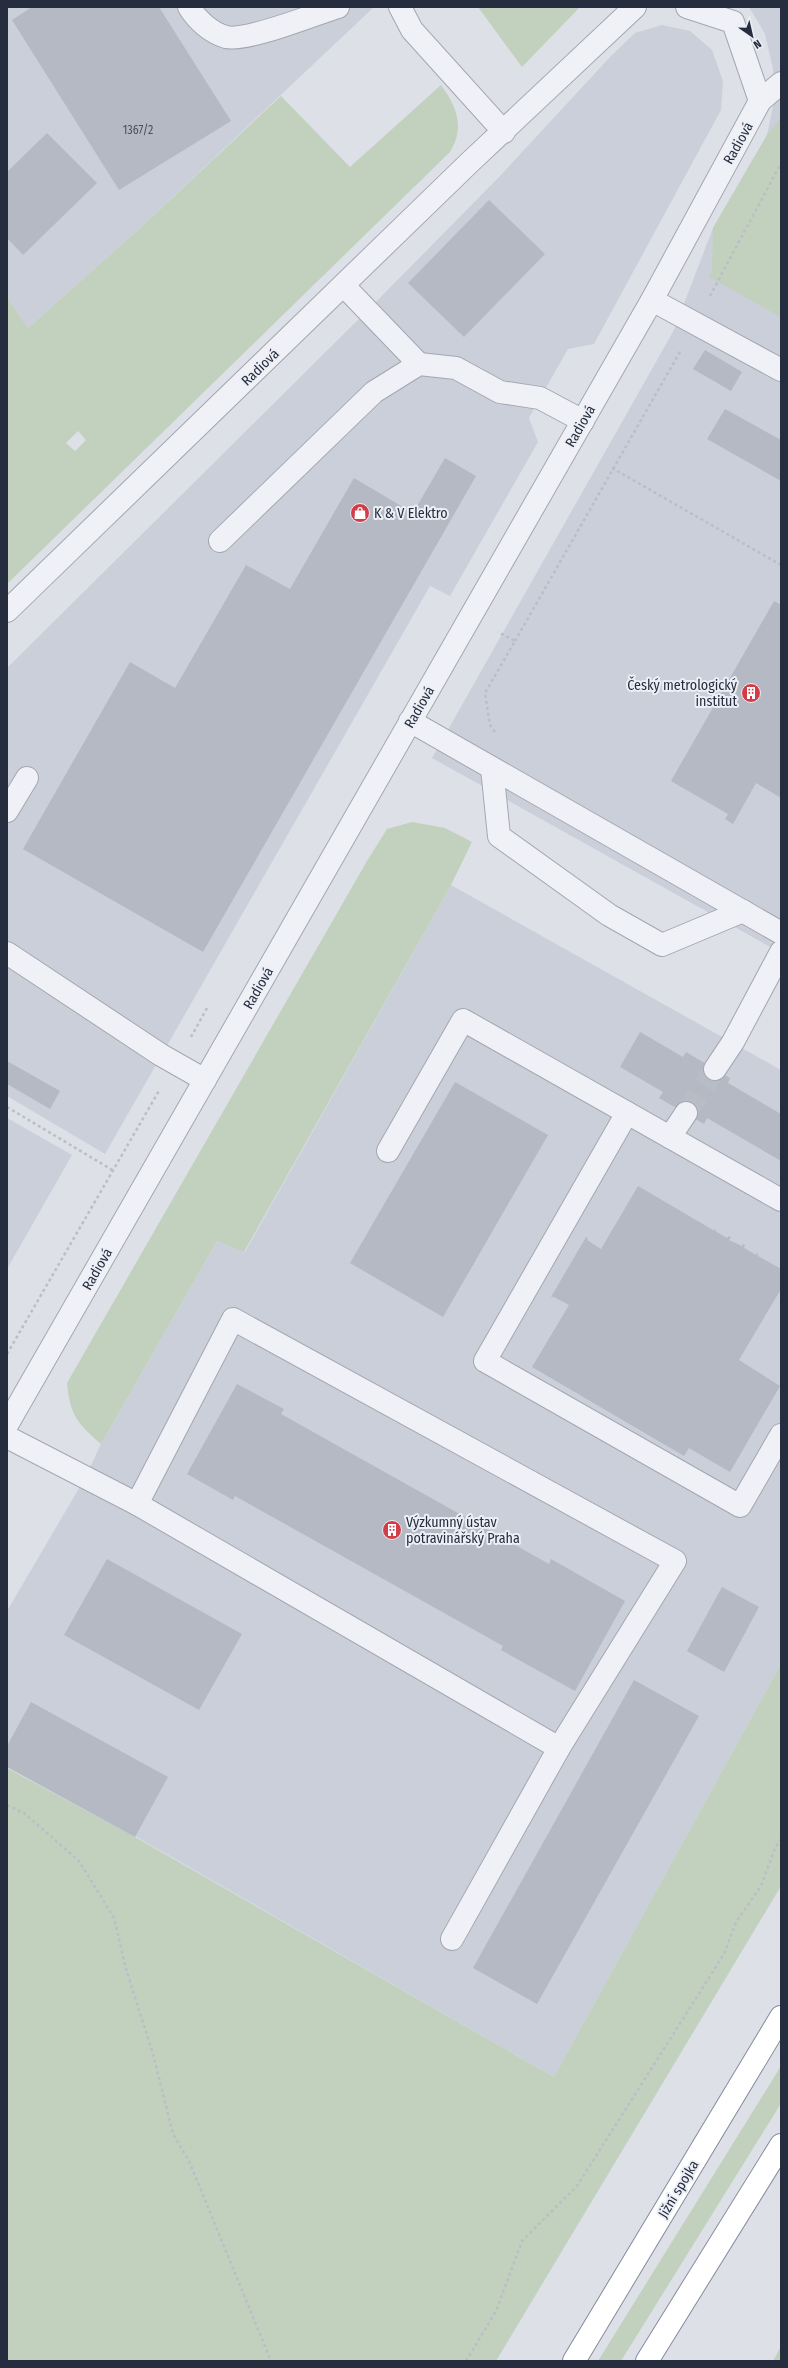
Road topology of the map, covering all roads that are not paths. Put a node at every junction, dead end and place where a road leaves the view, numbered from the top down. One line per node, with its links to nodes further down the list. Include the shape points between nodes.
1 (189, 7): 2 (street, via 208,28 227,37 247,36)
2 (338, 7)
3 (400, 7): 8 (street, via 412,30)
4 (635, 7): 8 (street, Radiová)
5 (687, 7): 7 (street, via 733,22)
6 (781, 82): 7 (street, Radiová)
7 (760, 101): 10 (street, Radiová)
8 (504, 132): 9 (street, Radiová)
9 (344, 286): 11 (street); 15 (street, Radiová)
10 (652, 300): 12 (street); 13 (street, Radiová)
11 (419, 364): 13 (street, via 456,368 500,392 540,398); 14 (street, via 374,392)
12 (781, 370)
13 (583, 421): 16 (street, Radiová)
14 (220, 541)
15 (7, 611)
16 (410, 721): 17 (street); 25 (street, Radiová)
17 (492, 768): 20 (street); 20 (street, via 499,836 609,915 662,945)
18 (27, 778): 19 (street)
19 (7, 811)
20 (743, 911): 21 (street)
21 (781, 933)
22 (781, 952): 24 (street, via 733,1042)
23 (7, 953): 25 (street, via 161,1055)
24 (715, 1069)
25 (205, 1080): 31 (street, Radiová)
26 (627, 1113): 28 (street); 29 (street, via 463,1020); 32 (street, via 485,1361 740,1506)
27 (686, 1113): 28 (street)
28 (670, 1138): 30 (street)
29 (388, 1151)
30 (781, 1200)
31 (7, 1425)
32 (781, 1435)
33 (7, 1437): 34 (street)
34 (137, 1504): 35 (street); 35 (street, via 233,1319 674,1561)
35 (558, 1748): 36 (street)
36 (452, 1939)
37 (781, 2017): 39 (highway, Jižní spojka)
38 (781, 2145): 40 (highway)
39 (574, 2361)
40 (647, 2361)

